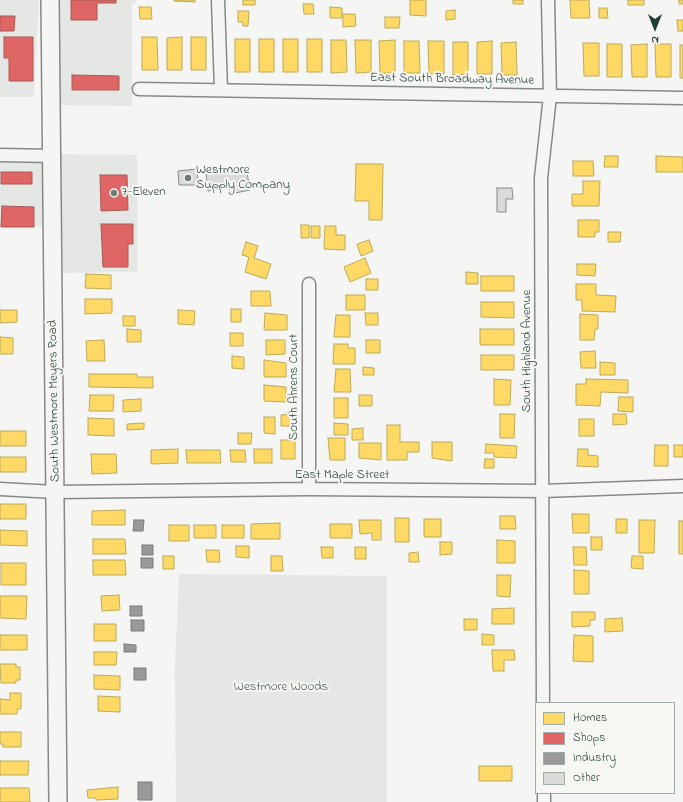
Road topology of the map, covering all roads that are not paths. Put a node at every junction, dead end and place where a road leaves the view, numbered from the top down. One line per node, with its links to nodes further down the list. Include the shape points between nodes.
1 (50, 0): 9 (street, South Westmore Meyers Road)
2 (218, 0): 5 (street)
3 (548, 0): 6 (street, South Highland Avenue)
4 (139, 89): 5 (street, East South Broadway Avenue)
5 (221, 90): 6 (street, East South Broadway Avenue)
6 (550, 96): 7 (street, East South Broadway Avenue); 14 (street, South Highland Avenue, via 541,178)
7 (683, 98)
8 (0, 155): 9 (street)
9 (52, 156): 15 (street, South Westmore Meyers Road)
10 (309, 284): 13 (street, South Ahrens Court)
11 (683, 486): 14 (street, East Maple Street)
12 (0, 489): 15 (street, East Maple Street)
13 (309, 489): 14 (street, East Maple Street); 15 (street, East Maple Street)
14 (542, 491): 16 (street, South Highland Avenue)
15 (55, 492): 17 (street, South Westmore Meyers Road)
16 (544, 702)
17 (58, 802)

